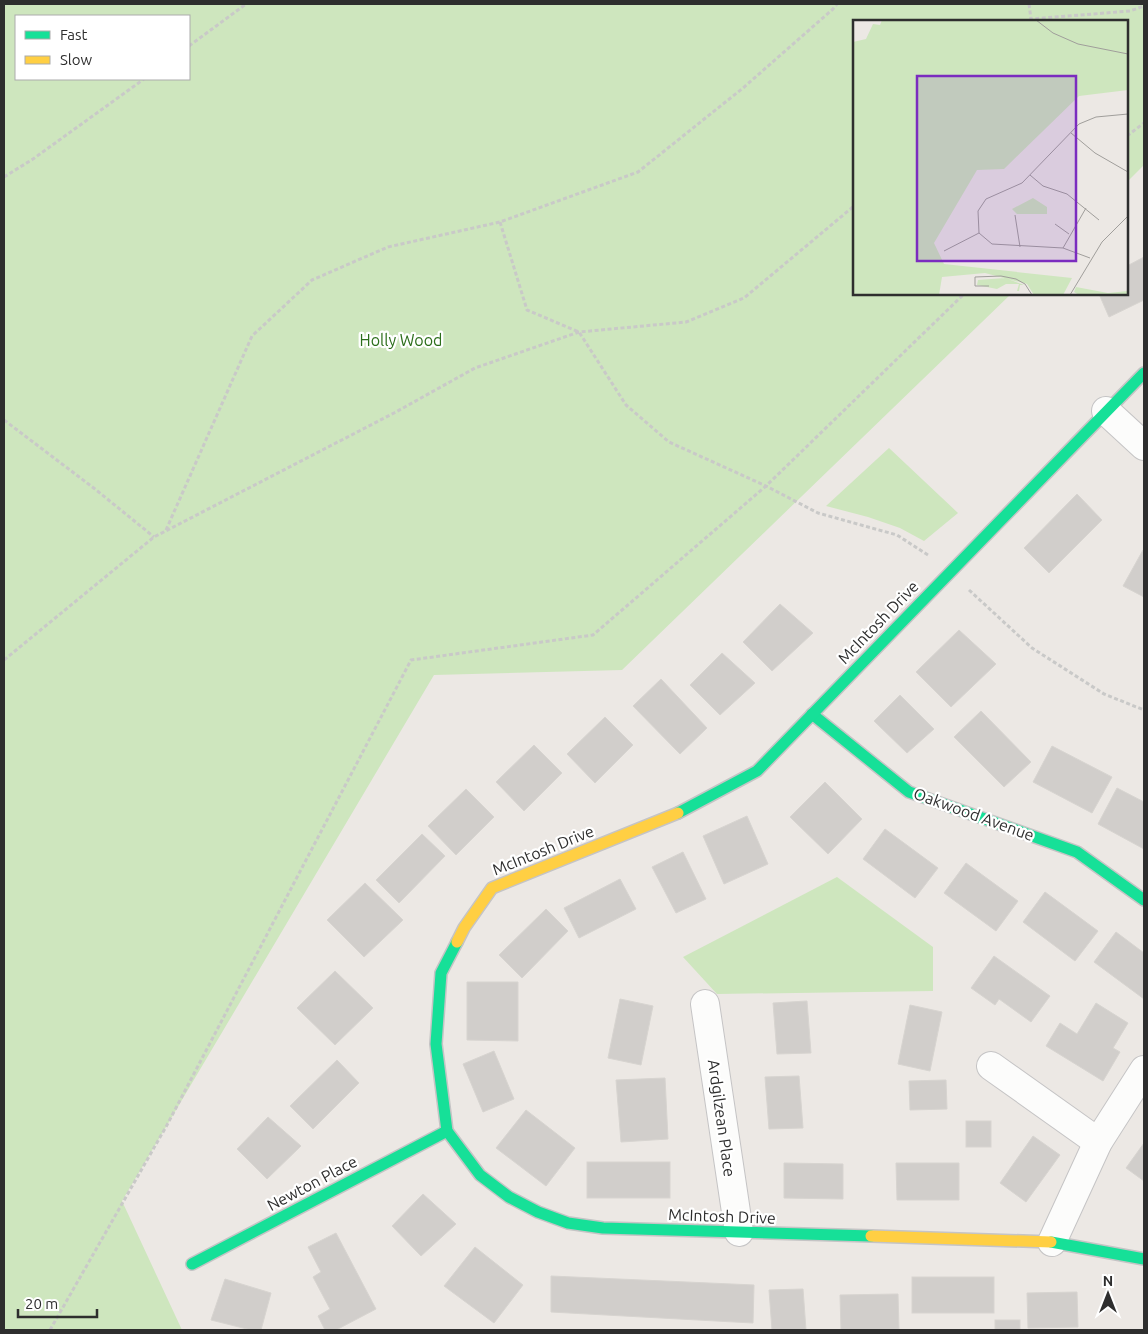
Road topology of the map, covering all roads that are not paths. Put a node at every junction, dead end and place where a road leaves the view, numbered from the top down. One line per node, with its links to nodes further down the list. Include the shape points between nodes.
1 (1144, 373): 2 (street, McIntosh Drive)
2 (1106, 411): 3 (street); 4 (street, McIntosh Drive)
3 (1144, 446)
4 (812, 714): 5 (street, Oakwood Avenue, via 909,792 1077,852); 9 (street, McIntosh Drive, via 757,772 680,812 492,888 464,928 441,973 436,1044)
5 (1144, 900)
6 (705, 1004): 11 (street, Ardgilzean Place)
7 (991, 1066): 10 (street)
8 (1144, 1070): 10 (street)
9 (447, 1131): 11 (street, McIntosh Drive, via 480,1175 509,1197 568,1223 604,1228); 14 (street, Newton Place)
10 (1098, 1142): 12 (street)
11 (739, 1232): 12 (street, McIntosh Drive)
12 (1052, 1242): 13 (street, McIntosh Drive)
13 (1144, 1259)
14 (192, 1264)

